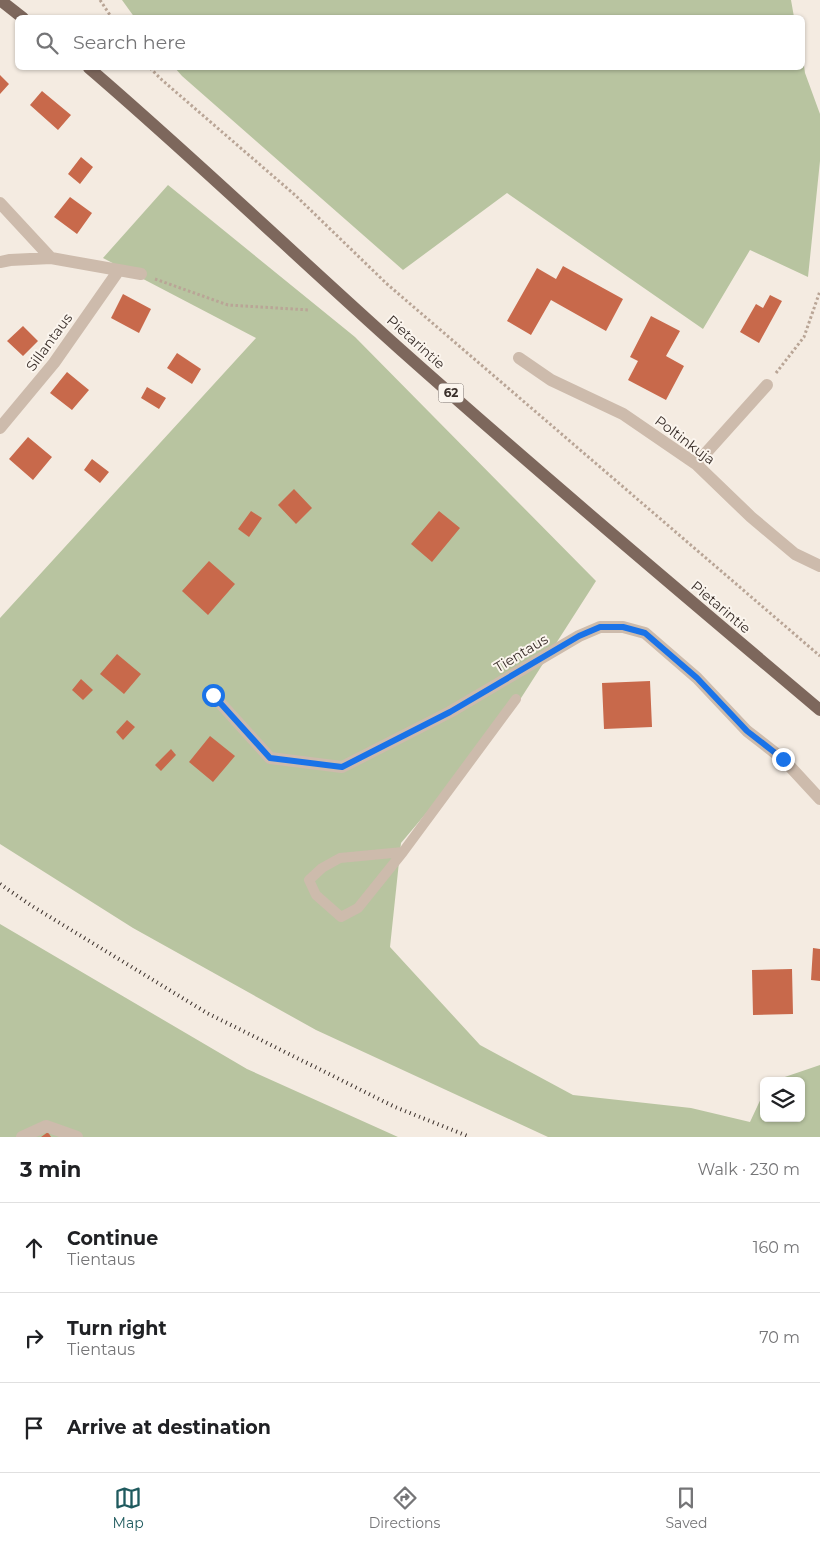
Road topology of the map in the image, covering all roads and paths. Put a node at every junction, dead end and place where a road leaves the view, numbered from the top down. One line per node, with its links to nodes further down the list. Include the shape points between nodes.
1 (0, 0): 3 (main road)
2 (100, 0): 4 (path)
3 (19, 15)
4 (110, 15)
5 (91, 70): 22 (main road, Pietarintie / 62, via 162,130 409,356)
6 (152, 70): 19 (path, via 295,195 387,284)
7 (0, 203): 8 (street)
8 (51, 258): 9 (street); 10 (street)
9 (0, 262)
10 (119, 270): 11 (street); 16 (street, Sillantaus, via 54,363)
11 (140, 274): 13 (path, via 228,305)
12 (820, 291): 15 (path, via 804,337)
13 (308, 310)
14 (519, 358): 17 (street, Poltinkuja, via 551,380 624,414)
15 (767, 385): 17 (street)
16 (0, 428)
17 (696, 464): 18 (street, Poltinkuja, via 787,548)
18 (820, 566)
19 (820, 656)
20 (213, 695): 23 (street, Tientaus, via 270,758 342,767 450,712 579,636 600,627 623,627 645,633 697,678 747,731 783,759)
21 (516, 699): 24 (lane)
22 (820, 710)
23 (820, 799)
24 (403, 852): 24 (lane, via 358,908 341,917 316,895 309,880 340,858)
25 (22, 1137): 26 (street, via 46,1126)
26 (77, 1137)

